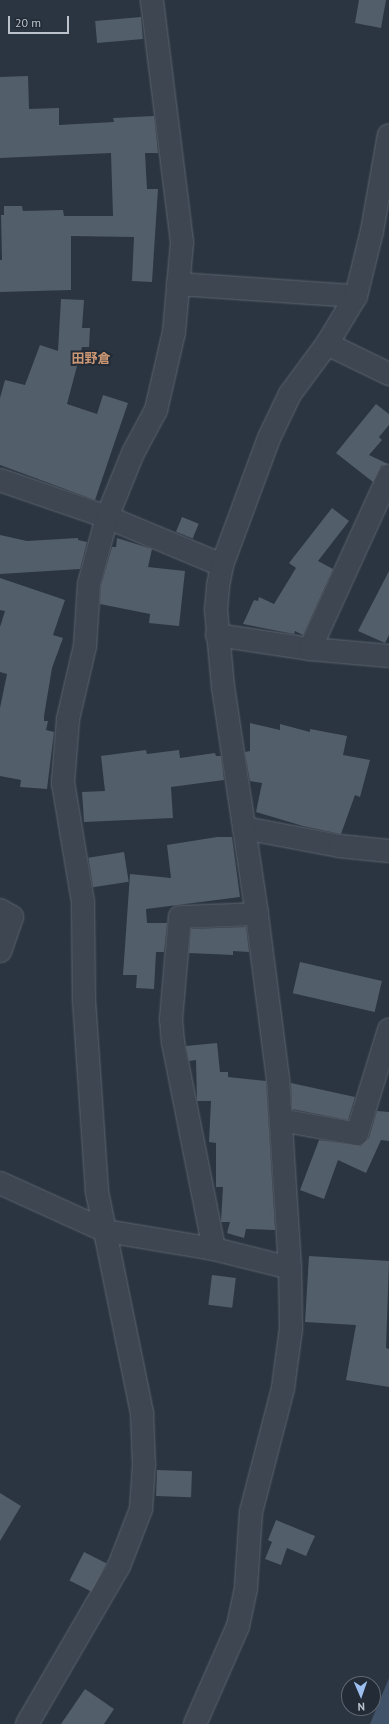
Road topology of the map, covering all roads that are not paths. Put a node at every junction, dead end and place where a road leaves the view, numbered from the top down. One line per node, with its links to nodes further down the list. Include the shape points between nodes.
1 (152, 0): 3 (street, via 182,242)
2 (389, 135): 4 (street, via 372,232)
3 (178, 284): 4 (street); 9 (street, via 174,332 156,410 133,453)
4 (356, 296): 5 (street)
5 (327, 344): 6 (street); 10 (street, via 290,394 269,438)
6 (389, 374)
7 (389, 476): 12 (street)
8 (0, 480): 9 (street, via 83,511)
9 (107, 517): 10 (street); 22 (street, via 89,584 85,646 68,719 64,783 83,902 84,1001 91,1122 97,1190)
10 (222, 565): 11 (street, via 216,610)
11 (217, 635): 12 (street); 14 (street)
12 (310, 649): 13 (street)
13 (389, 656)
14 (244, 828): 15 (street, via 339,846); 17 (street)
15 (389, 851)
16 (0, 910): 18 (street, via 12,917)
17 (257, 914): 20 (street); 23 (street, via 180,918 171,1019 173,1042)
18 (0, 951)
19 (389, 1030): 20 (street, via 357,1134)
20 (281, 1120): 24 (street)
21 (0, 1183): 22 (street)
22 (106, 1231): 23 (street); 25 (street, via 142,1413 144,1465 141,1509 119,1566)
23 (214, 1249): 24 (street)
24 (290, 1268): 26 (street, via 290,1330 283,1388 251,1512 245,1595 238,1626)
25 (27, 1724)
26 (196, 1724)

